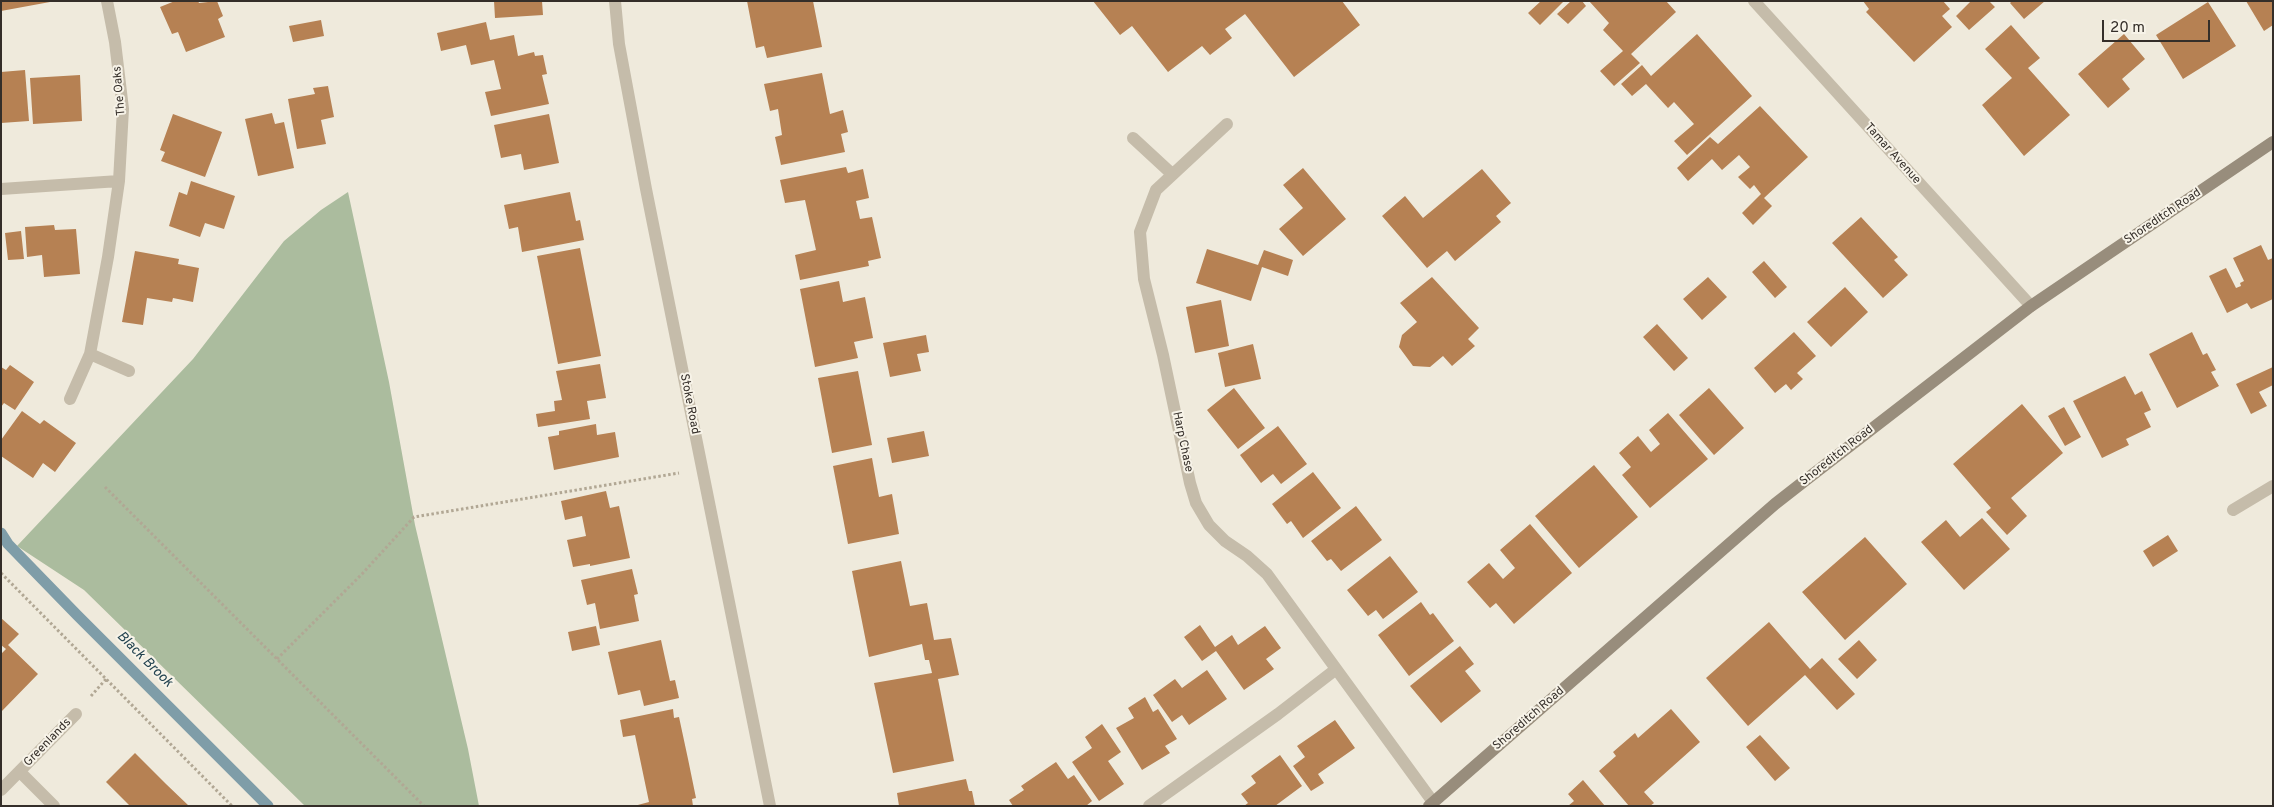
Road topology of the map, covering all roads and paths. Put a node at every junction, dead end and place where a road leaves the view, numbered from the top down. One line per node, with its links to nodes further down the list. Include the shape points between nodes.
1 (107, 1): 8 (street, The Oaks, via 123,109)
2 (615, 1): 14 (street, Stoke Road, via 618,44)
3 (1754, 1): 10 (street, Tamar Avenue)
4 (1227, 124): 7 (street, Harp Chase)
5 (1133, 138): 7 (street)
6 (2273, 142): 10 (main road, Shoreditch Road)
7 (1172, 174): 20 (street, Harp Chase, via 1156,190 1140,232 1144,279 1164,354 1196,503 1225,541 1267,574)
8 (120, 181): 9 (street); 11 (street, The Oaks)
9 (1, 189)
10 (2031, 306): 24 (main road, Shoreditch Road, via 1775,504)
11 (90, 354): 12 (street); 13 (street, The Oaks)
12 (129, 371)
13 (70, 400)
14 (702, 470): 19 (path, via 414,517); 28 (street, Stoke Road)
15 (2273, 486): 17 (street)
16 (105, 488): 19 (path)
17 (2233, 510)
18 (1, 573): 26 (path)
19 (277, 659): 27 (path)
20 (1335, 670): 24 (street, Harp Chase); 29 (street)
21 (76, 714): 22 (street, Greenlands)
22 (20, 772): 23 (street, Greenlands); 25 (street, Greenlands)
23 (1, 790)
24 (1431, 804)
25 (54, 806)
26 (232, 806)
27 (424, 806)
28 (770, 806)
29 (1149, 806)

